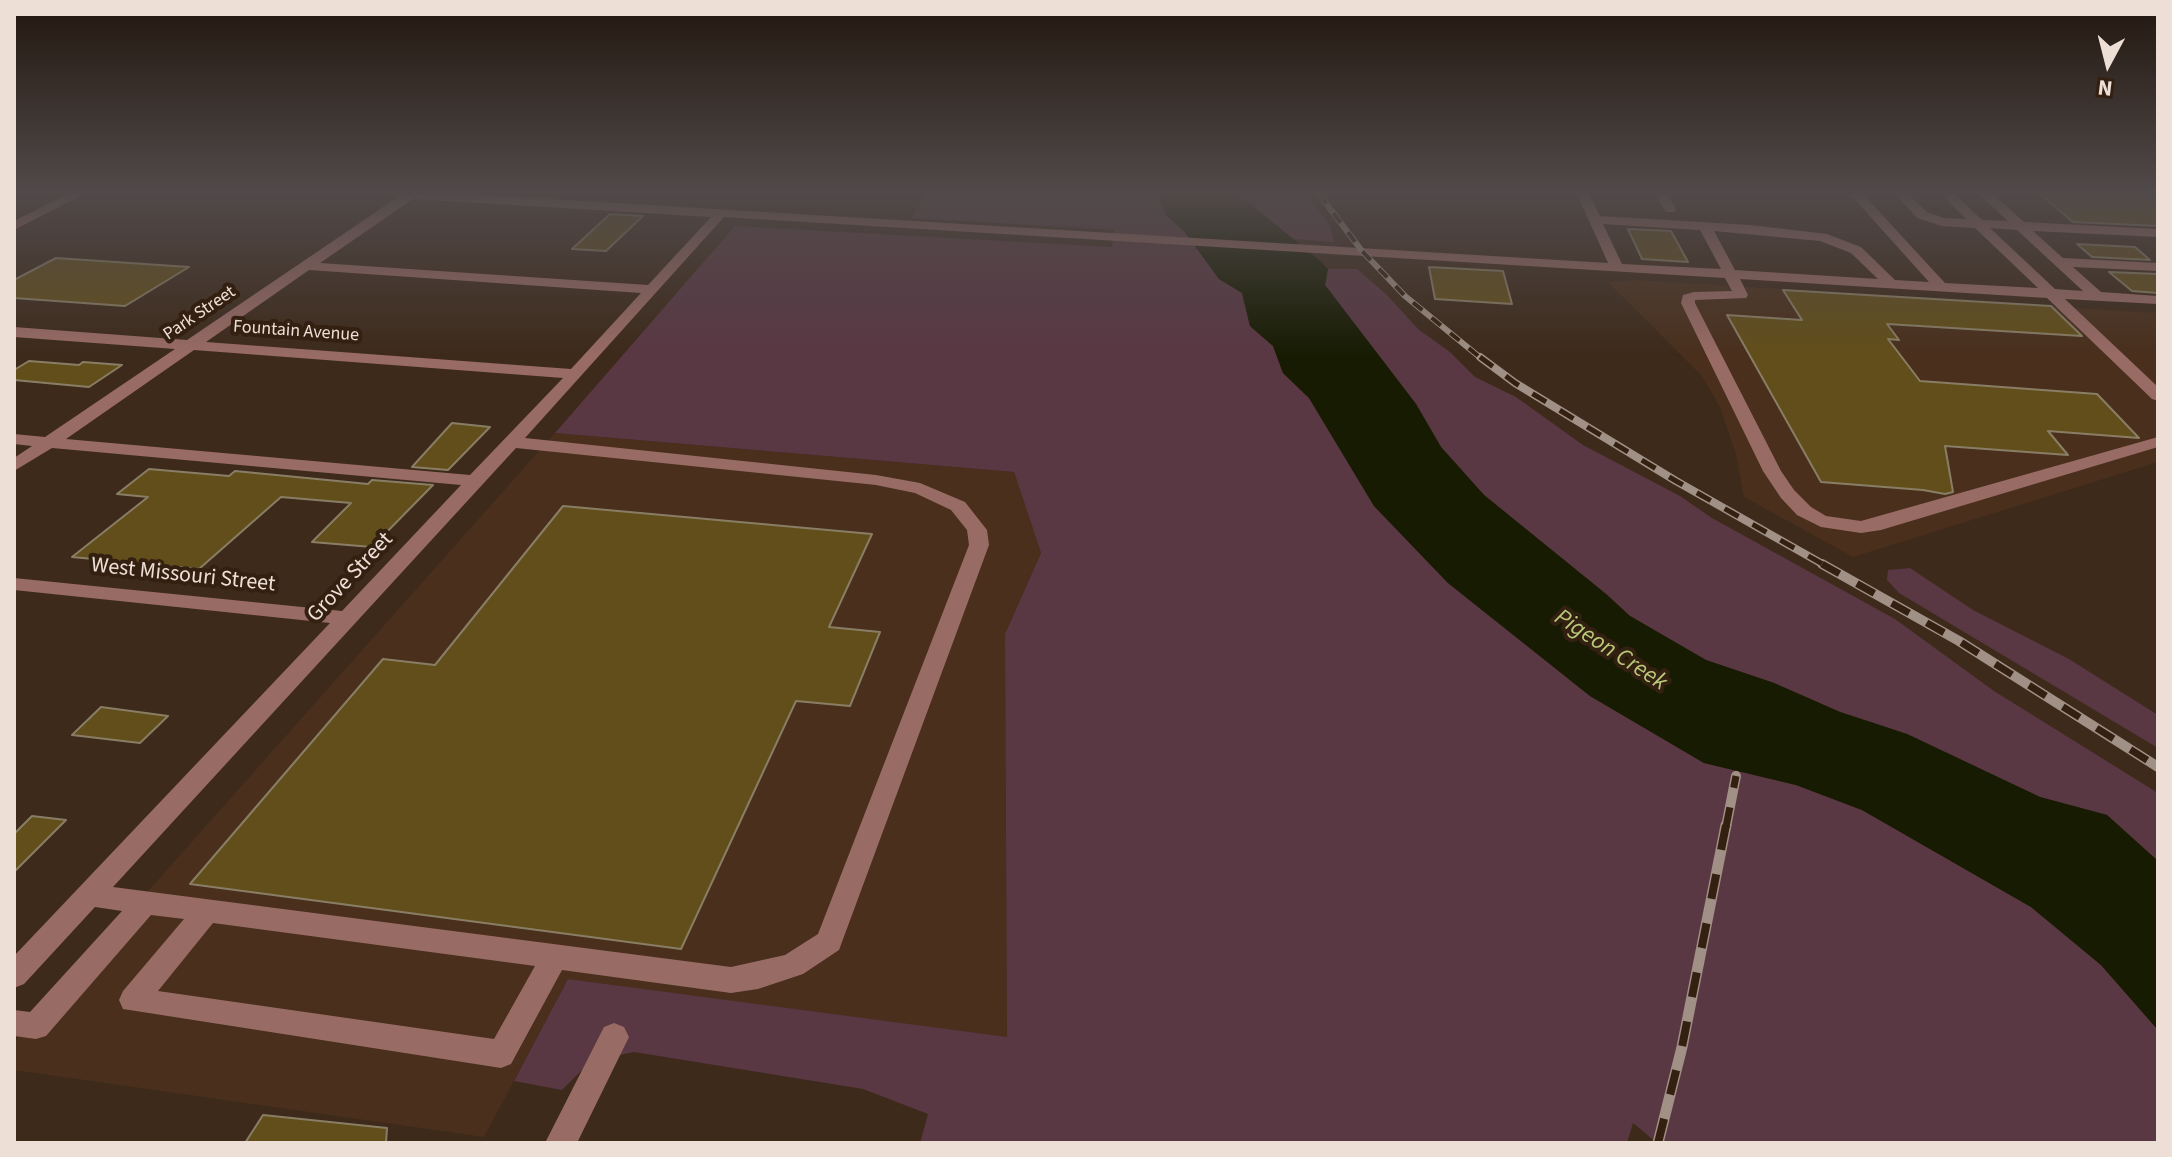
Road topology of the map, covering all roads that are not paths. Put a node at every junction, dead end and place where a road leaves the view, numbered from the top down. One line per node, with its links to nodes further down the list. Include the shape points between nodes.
1 (332, 248): 11 (street, Park Street)
2 (688, 248): 17 (street, Grove Street)
3 (1309, 248): 12 (street)
4 (1607, 248): 12 (street)
5 (1717, 248): 14 (street)
6 (1851, 248): 15 (street)
7 (1905, 248): 16 (street)
8 (2002, 248): 18 (street)
9 (2043, 248): 10 (street)
10 (2059, 262): 13 (street); 19 (street)
11 (306, 266): 17 (street); 22 (street, Park Street)
12 (1616, 266): 14 (street)
13 (2158, 267)
14 (1732, 273): 15 (street); 28 (street, via 1741,295 1694,296 1688,303 1772,471 1787,494 1821,521 1881,524)
15 (1890, 283): 16 (street)
16 (1940, 286): 18 (street)
17 (650, 289): 23 (street, Grove Street)
18 (2049, 293): 19 (street); 24 (street)
19 (2097, 296): 20 (street)
20 (2158, 300)
21 (14, 332): 22 (street, Fountain Avenue)
22 (191, 344): 23 (street, Fountain Avenue); 26 (street, Park Street)
23 (575, 374): 27 (street, Grove Street)
24 (2158, 396)
25 (14, 439): 26 (street)
26 (49, 442): 29 (street, Park Street); 30 (street)
27 (509, 442): 30 (street, Grove Street); 36 (street, via 920,488 958,506 977,530 979,545 829,942 793,965 731,980)
28 (2158, 442)
29 (14, 466)
30 (474, 481): 32 (street, Grove Street)
31 (14, 584): 32 (street, West Missouri Street)
32 (347, 618): 33 (street, Grove Street)
33 (89, 895): 34 (street); 37 (street, Grove Street)
34 (145, 903): 35 (street); 38 (street, via 36,1026)
35 (206, 912): 36 (street); 36 (street, via 133,1000 501,1054)
36 (555, 957)
37 (14, 975)
38 (14, 1023)
39 (614, 1037): 40 (street)
40 (561, 1143)

